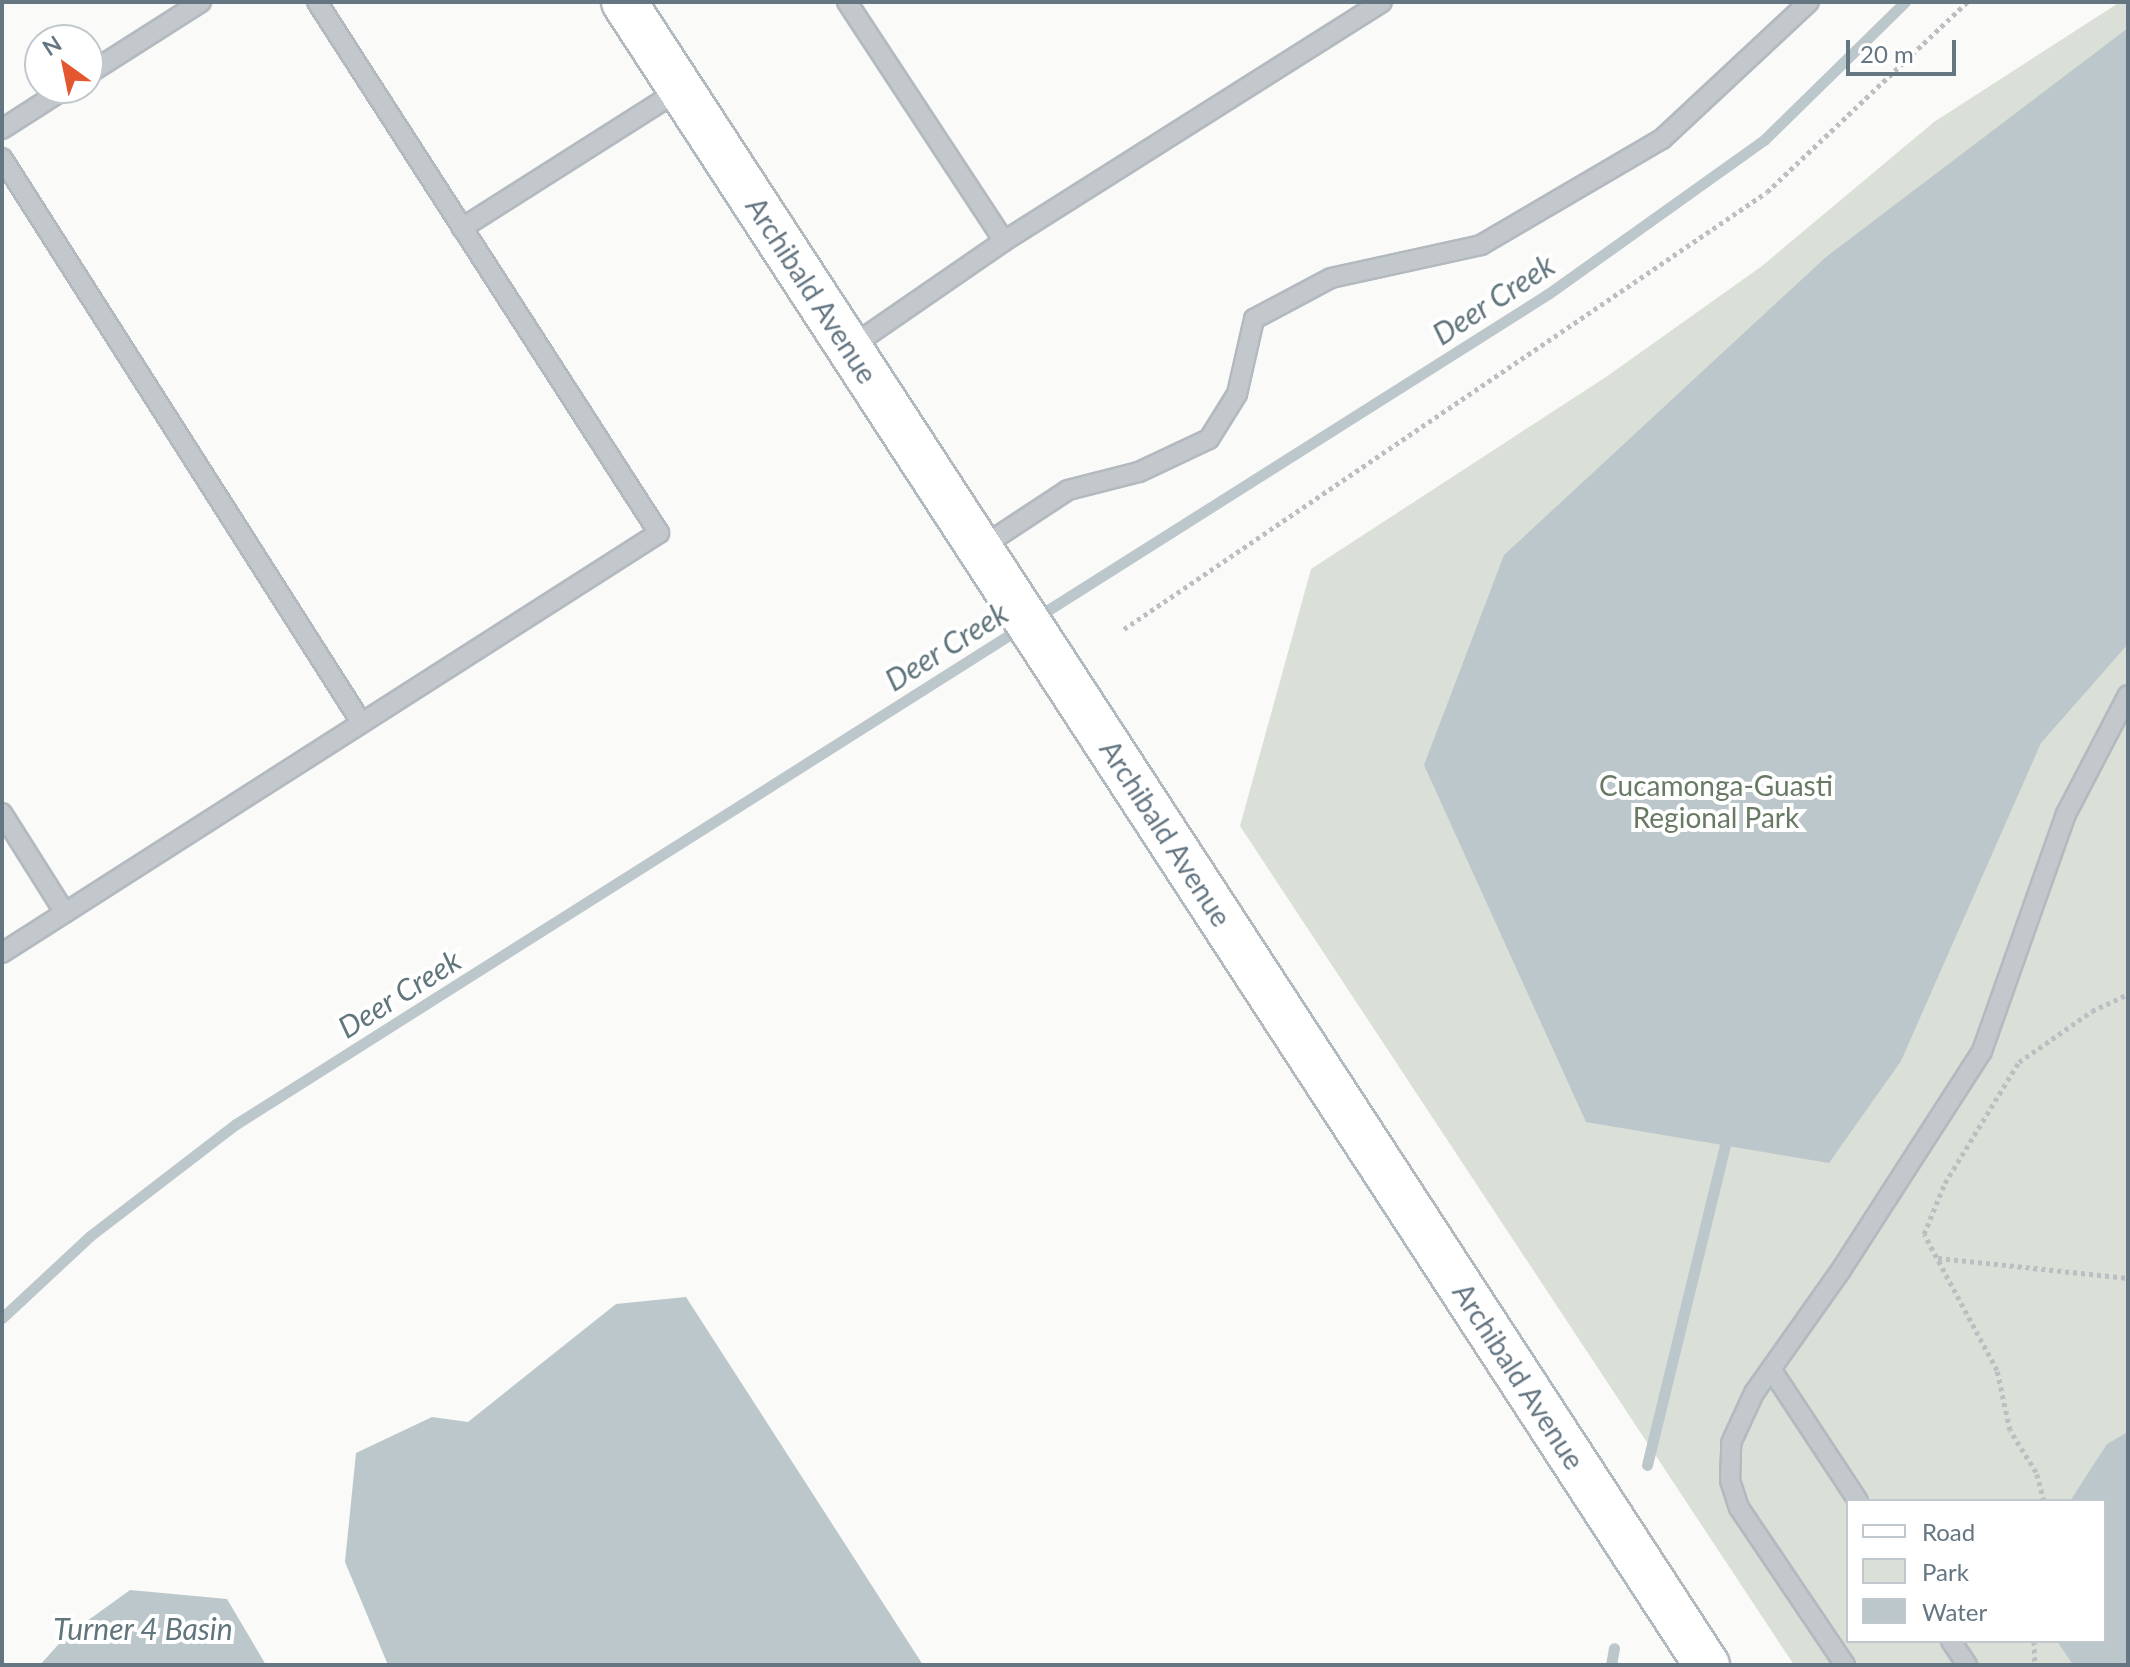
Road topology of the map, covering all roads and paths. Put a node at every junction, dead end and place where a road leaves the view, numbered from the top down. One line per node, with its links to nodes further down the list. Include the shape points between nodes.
1 (201, 2): 8 (lane)
2 (317, 2): 13 (lane)
3 (624, 2): 9 (main road, Archibald Avenue)
4 (847, 2): 14 (lane)
5 (1382, 2): 14 (lane)
6 (1809, 2): 16 (lane, via 1662,139 1481,245 1331,278 1254,319 1237,394 1209,439 1139,472 1068,490)
7 (1967, 2): 17 (path, via 1767,192)
8 (104, 64)
9 (681, 89): 13 (lane); 15 (main road, Archibald Avenue)
10 (41, 104): 11 (lane)
11 (2, 129)
12 (2, 158): 19 (lane)
13 (462, 228): 19 (lane, via 659,533)
14 (1004, 241): 15 (lane)
15 (849, 348): 16 (main road, Archibald Avenue)
16 (980, 548): 31 (main road, Archibald Avenue)
17 (1124, 629)
18 (2128, 695): 26 (lane, via 2066,814 1982,1051)
19 (361, 722): 21 (lane)
20 (2, 813): 21 (lane)
21 (65, 913): 22 (lane)
22 (2, 953)
23 (2128, 994): 24 (path, via 2092,1011 2019,1062 1945,1183 1924,1234)
24 (1937, 1258): 25 (path); 28 (path, via 1997,1370 2010,1430 2036,1472)
25 (2128, 1278)
26 (1771, 1369): 27 (lane); 32 (lane, via 1731,1443 1730,1481 1739,1508)
27 (1857, 1499)
28 (2043, 1499)
29 (1952, 1643): 33 (lane)
30 (2034, 1643): 34 (path)
31 (1707, 1665)
32 (1845, 1665)
33 (1967, 1665)
34 (2035, 1665)

